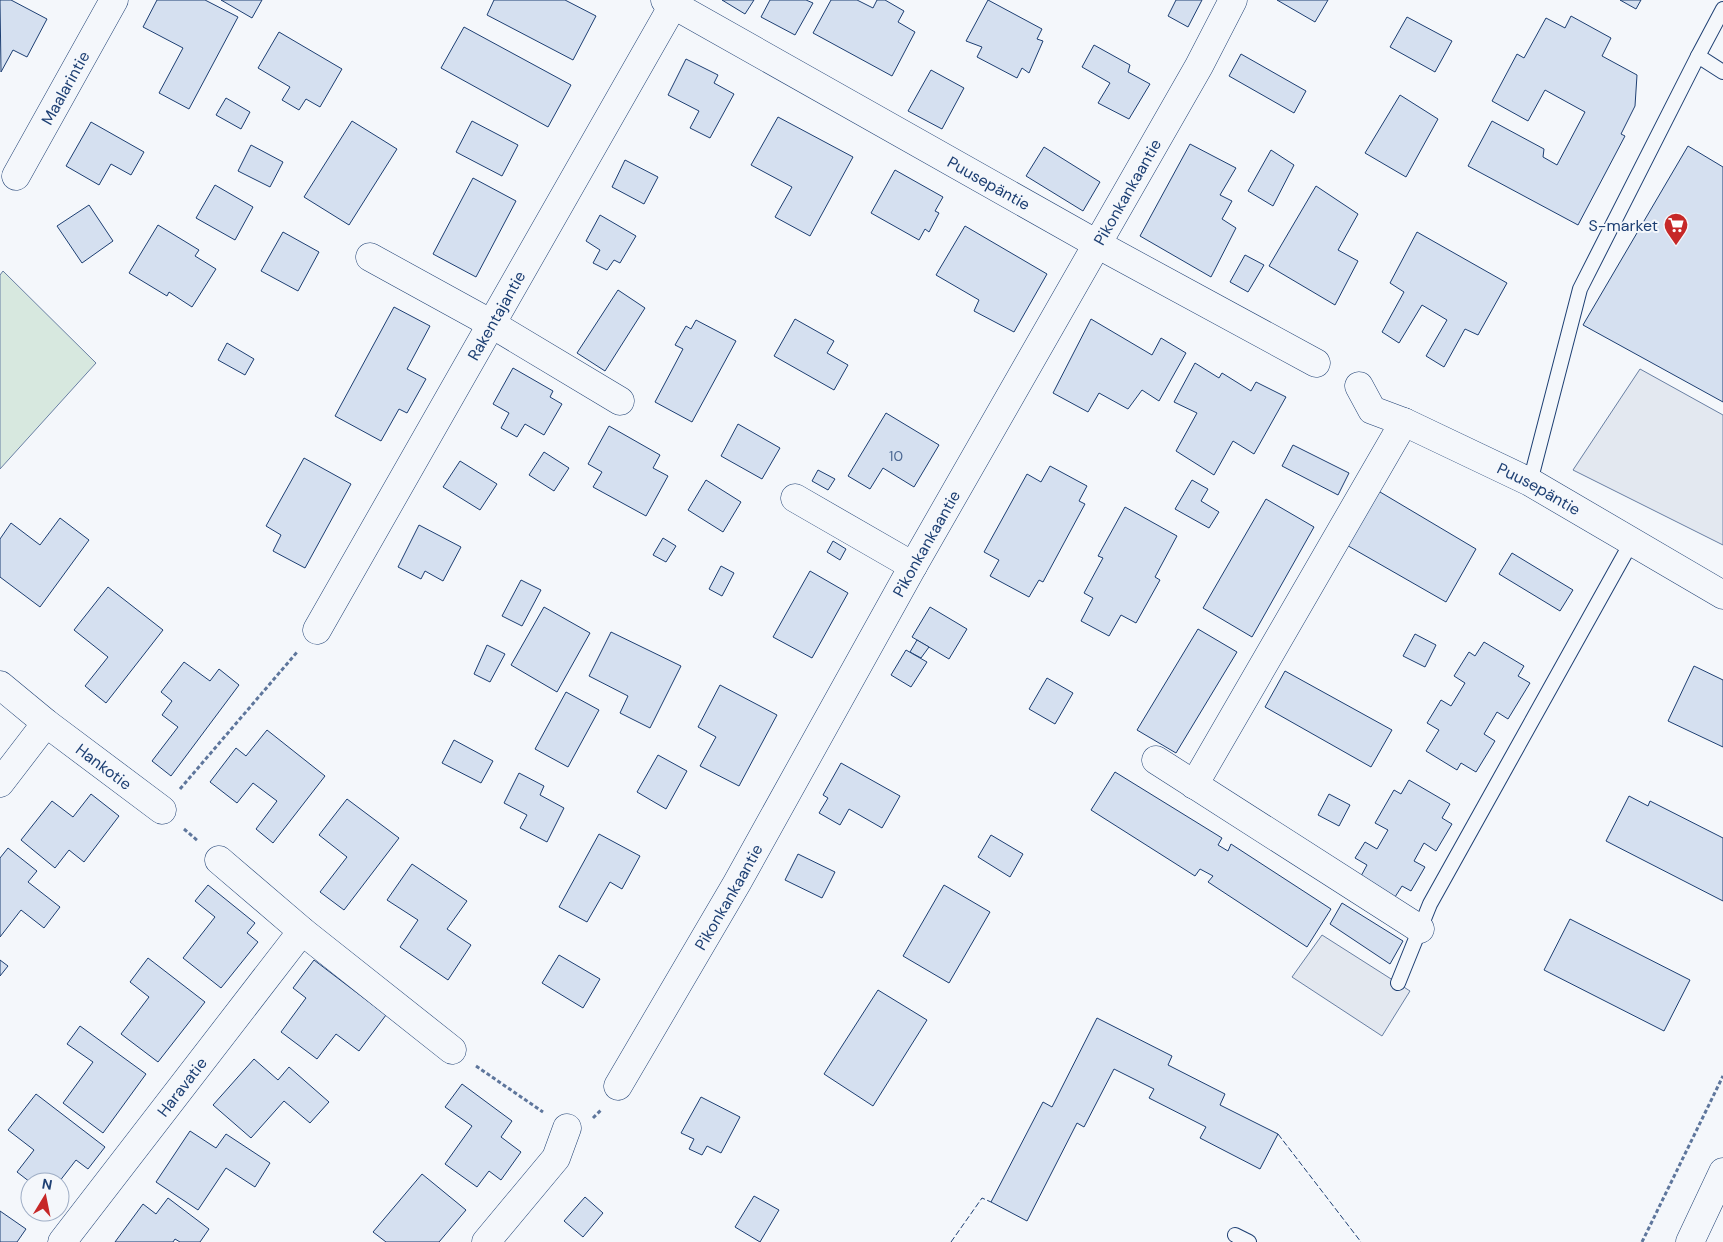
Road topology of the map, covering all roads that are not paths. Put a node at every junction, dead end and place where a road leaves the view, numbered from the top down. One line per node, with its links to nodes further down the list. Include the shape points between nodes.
1 (114, 0): 7 (street, Maalarintie)
2 (1233, 0): 8 (street, Pikonkankaantie)
3 (672, 2): 8 (street, Puusepäntie); 10 (street, Rakentajantie)
4 (1723, 9): 5 (lane)
5 (1698, 56): 6 (lane); 15 (lane, via 1580,289)
6 (1723, 72)
7 (16, 176)
8 (1097, 244): 11 (street, Puusepäntie); 18 (street, Pikonkankaantie)
9 (370, 257): 10 (street)
10 (490, 323): 13 (street); 20 (street, Rakentajantie)
11 (1316, 363)
12 (1359, 386): 14 (street, Puusepäntie, via 1372,410)
13 (620, 401)
14 (1404, 422): 15 (street, Puusepäntie); 25 (street)
15 (1530, 482): 17 (street, Puusepäntie)
16 (795, 498): 18 (street)
17 (1631, 543): 19 (street, Puusepäntie); 28 (lane, via 1430,904)
18 (913, 566): 32 (street, Pikonkankaantie, via 743,872)
19 (1723, 595)
20 (317, 630)
21 (0, 685): 22 (street, Hankotie)
22 (46, 723): 24 (street); 26 (street, Hankotie)
23 (1156, 760): 25 (street)
24 (0, 782)
25 (1194, 785): 28 (street)
26 (162, 810)
27 (219, 860): 29 (street)
28 (1420, 928): 30 (lane)
29 (302, 931): 31 (street); 36 (street, Haravatie)
30 (1398, 983)
31 (452, 1050)
32 (618, 1086)
33 (567, 1128): 37 (street, via 556,1158)
34 (1723, 1172): 39 (street)
35 (1235, 1235): 38 (lane)
36 (62, 1242)
37 (486, 1242)
38 (1249, 1242)
39 (1690, 1242)

